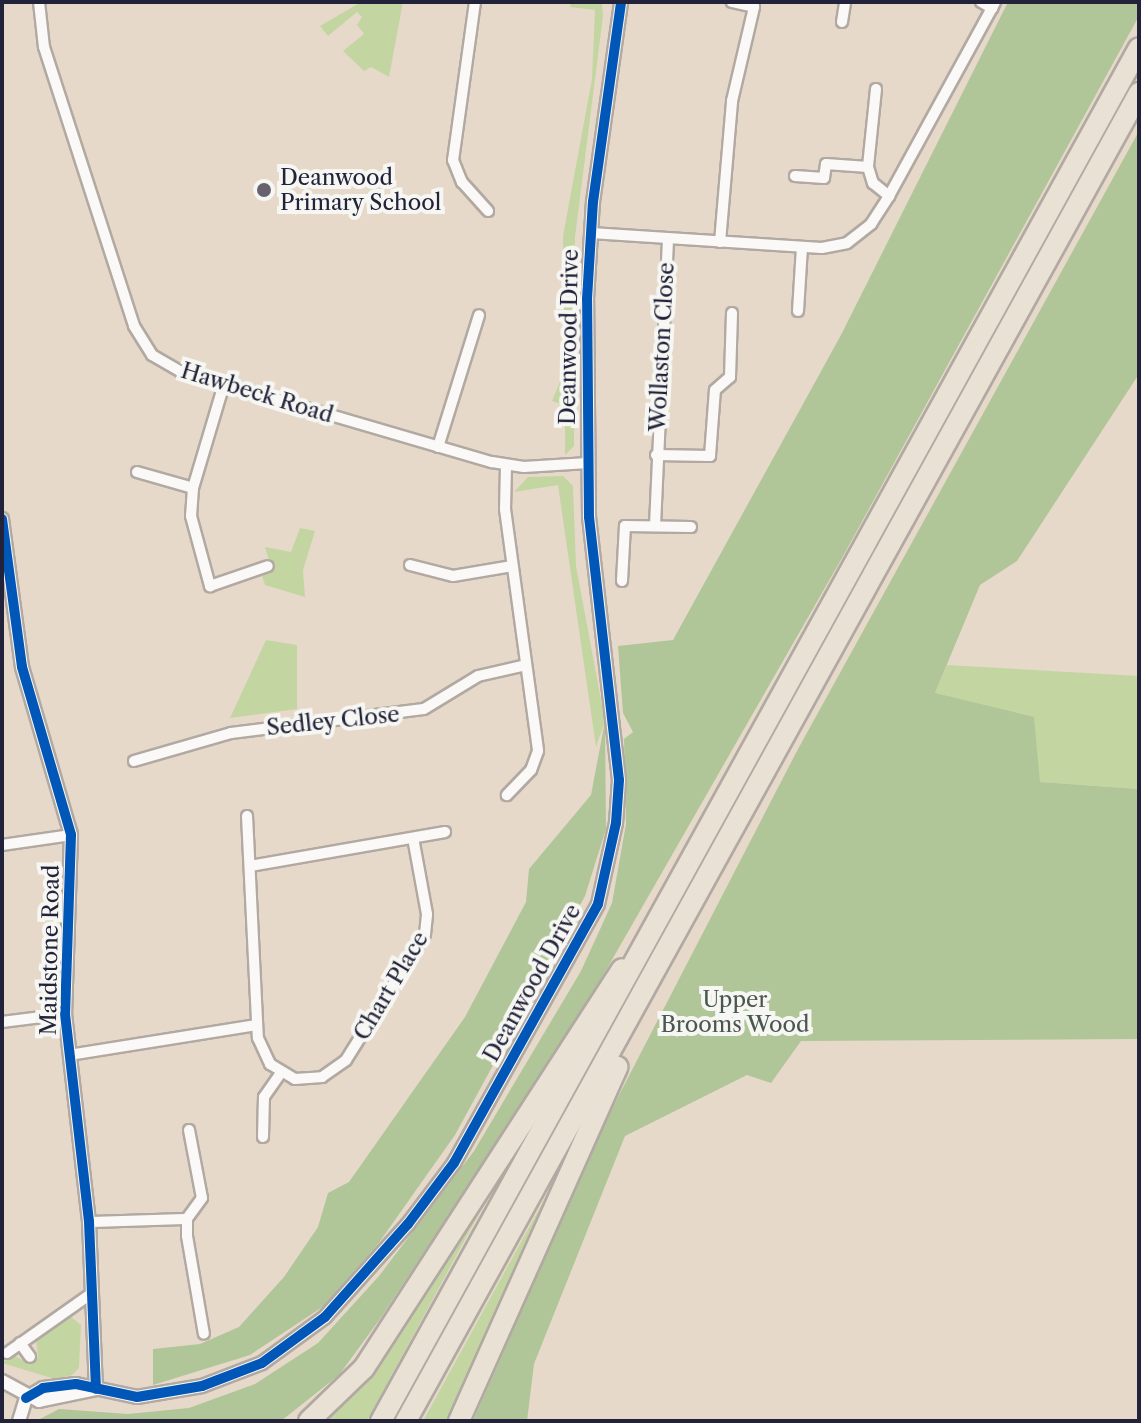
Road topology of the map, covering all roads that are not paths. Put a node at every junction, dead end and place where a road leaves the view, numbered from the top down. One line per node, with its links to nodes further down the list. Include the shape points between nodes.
1 (39, 2): 23 (street, Hawbeck Road, via 44,47 139,338 167,366)
2 (475, 2): 15 (street, via 453,160 462,182)
3 (621, 2): 16 (street, Deanwood Drive)
4 (732, 2): 18 (street, via 754,7 732,101)
5 (845, 2): 8 (street)
6 (981, 2): 7 (street)
7 (993, 5): 14 (street)
8 (842, 22)
9 (1139, 48): 47 (highway)
10 (876, 89): 12 (street)
11 (1139, 93): 48 (highway)
12 (868, 167): 13 (street, via 826,164 824,178); 14 (street, via 873,183)
13 (795, 176)
14 (889, 196): 19 (street, via 871,224 847,243)
15 (488, 211)
16 (591, 233): 17 (street); 26 (street, Deanwood Drive)
17 (668, 239): 18 (street); 25 (street, Wollaston Close)
18 (720, 242): 19 (street)
19 (802, 247): 20 (street)
20 (798, 311)
21 (732, 313): 25 (street, Wollaston Close, via 730,377 715,390 710,456)
22 (479, 315): 24 (street)
23 (224, 384): 24 (street, Hawbeck Road); 29 (street)
24 (438, 447): 27 (street, Hawbeck Road)
25 (656, 455): 31 (street, Wollaston Close)
26 (588, 463): 27 (street, Hawbeck Road); 65 (street, Deanwood Drive, via 594,580 619,780 616,823 598,904 571,961 440,1183 325,1317 262,1363 202,1386 150,1396)
27 (506, 466): 35 (street)
28 (137, 472): 29 (street)
29 (193, 488): 34 (street, via 191,516 210,586)
30 (2, 519): 37 (street, Maidstone Road)
31 (655, 526): 32 (street); 36 (street, via 625,526)
32 (691, 527)
33 (410, 565): 35 (street, via 453,576)
34 (268, 566)
35 (512, 566): 38 (street)
36 (622, 581)
37 (6, 600): 43 (street, Maidstone Road, via 30,702)
38 (526, 665): 39 (street, Sedley Close, via 478,676 415,711 231,733); 40 (street, via 537,758)
39 (134, 761)
40 (507, 795)
41 (247, 816): 46 (street)
42 (445, 832): 44 (street)
43 (71, 835): 45 (street); 49 (street, Maidstone Road)
44 (413, 838): 46 (street); 53 (street, Chart Place, via 427,914 421,941 339,1067 313,1079)
45 (2, 845)
46 (250, 866): 51 (street)
47 (648, 939): 59 (highway, via 602,991); 70 (highway)
48 (641, 995): 71 (highway); 72 (highway, via 634,1031 576,1150)
49 (65, 1014): 50 (street); 52 (street, Maidstone Road)
50 (2, 1022)
51 (257, 1025): 52 (street); 53 (street, via 264,1056)
52 (69, 1055): 57 (street, Maidstone Road)
53 (281, 1073): 55 (street, via 264,1097)
54 (189, 1130): 56 (street, via 202,1192 201,1205)
55 (263, 1137)
56 (187, 1219): 57 (street); 60 (street)
57 (89, 1222): 58 (street, Maidstone Road)
58 (92, 1293): 61 (street); 65 (street, Maidstone Road)
59 (393, 1325): 68 (highway, via 331,1392); 69 (highway, via 351,1384)
60 (204, 1334)
61 (20, 1343): 62 (street); 63 (street)
62 (7, 1353)
63 (30, 1357)
64 (2, 1381): 66 (street)
65 (96, 1389): 66 (street, Deanwood Drive, via 76,1384 43,1388)
66 (26, 1398): 67 (street)
67 (19, 1421)
68 (292, 1421)
69 (309, 1421)
70 (381, 1421)
71 (406, 1421)
72 (459, 1421)

